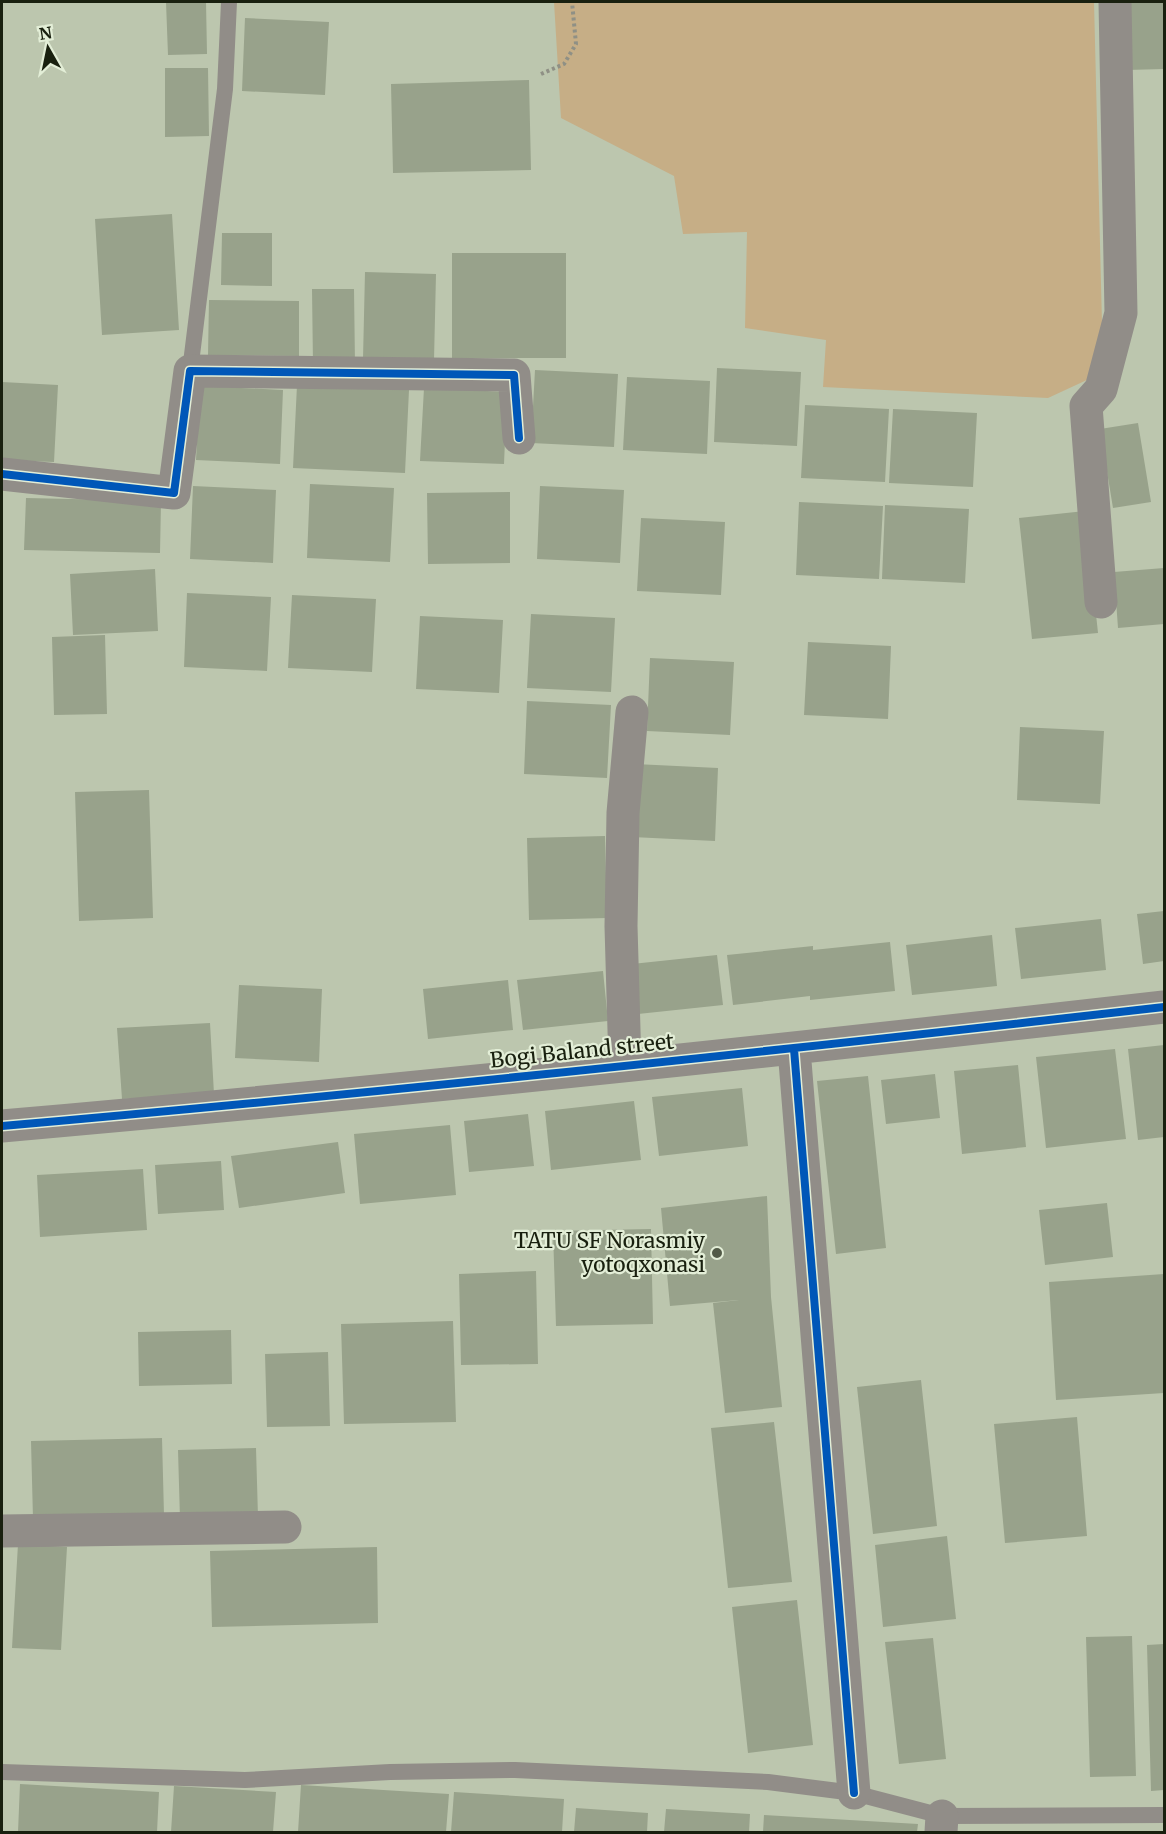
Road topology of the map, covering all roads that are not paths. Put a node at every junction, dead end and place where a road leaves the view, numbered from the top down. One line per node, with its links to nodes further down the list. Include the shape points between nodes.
1 (229, 2): 3 (lane, via 225,89)
2 (1115, 2): 6 (street, via 1121,313 1101,388 1086,406)
3 (190, 371): 4 (street, via 514,375); 5 (street, via 174,493)
4 (519, 438)
5 (2, 474)
6 (1101, 602)
7 (632, 712): 10 (street, via 622,836)
8 (1164, 1006): 9 (street, Bogi Baland street)
9 (794, 1049): 10 (street, Bogi Baland street); 15 (street)
10 (625, 1065): 11 (street, Bogi Baland street)
11 (2, 1126)
12 (285, 1527): 13 (street)
13 (2, 1531)
14 (2, 1772): 15 (lane, via 245,1780 515,1770 768,1782)
15 (854, 1793): 17 (lane)
16 (1164, 1815): 17 (lane)
17 (941, 1824)

